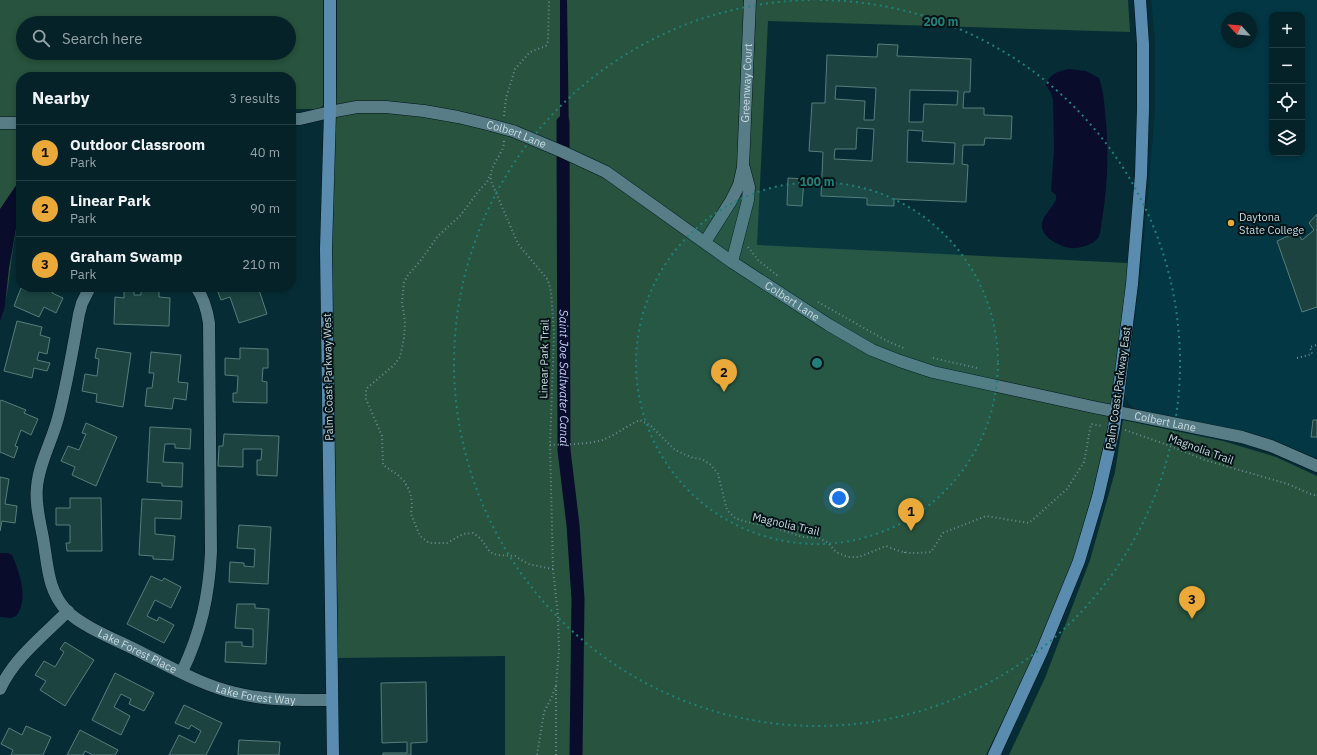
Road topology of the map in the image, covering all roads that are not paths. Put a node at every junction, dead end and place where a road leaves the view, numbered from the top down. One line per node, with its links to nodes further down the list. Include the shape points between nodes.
1 (330, 0): 4 (main road, Palm Coast Parkway West)
2 (750, 0): 8 (street, Greenway Court)
3 (1140, 0): 13 (main road, Palm Coast Parkway East, via 1143,44 1141,175 1132,284)
4 (330, 112): 5 (street, Colbert Lane); 9 (street, Colbert Lane, via 368,106 392,108 458,117 503,128 541,142 606,172); 18 (main road, Palm Coast Parkway West, via 326,249)
5 (296, 119)
6 (0, 123): 7 (street)
7 (16, 123)
8 (743, 167): 9 (street, via 739,185 731,201); 10 (street, via 749,187 748,200)
9 (705, 242): 10 (street, Colbert Lane)
10 (732, 262): 13 (street, Colbert Lane, via 846,335 872,350 900,361 933,372)
11 (87, 292): 15 (street, Lake Forest Place, via 79,314 61,405 37,487 37,509 47,571 60,602)
12 (199, 292): 16 (street, Lake Forest Place, via 204,300 209,323 211,552 206,603 197,638)
13 (1117, 412): 14 (street, Colbert Lane, via 1242,437 1271,446); 20 (main road, Palm Coast Parkway East, via 1098,496 1079,561 1042,651)
14 (1317, 466)
15 (68, 611): 16 (street, Lake Forest Place, via 93,628); 17 (street, via 17,662)
16 (182, 672): 18 (street, Lake Forest Way, via 221,689 257,698)
17 (0, 688)
18 (332, 700): 19 (main road, Palm Coast Parkway West)
19 (333, 755)
20 (994, 755)

